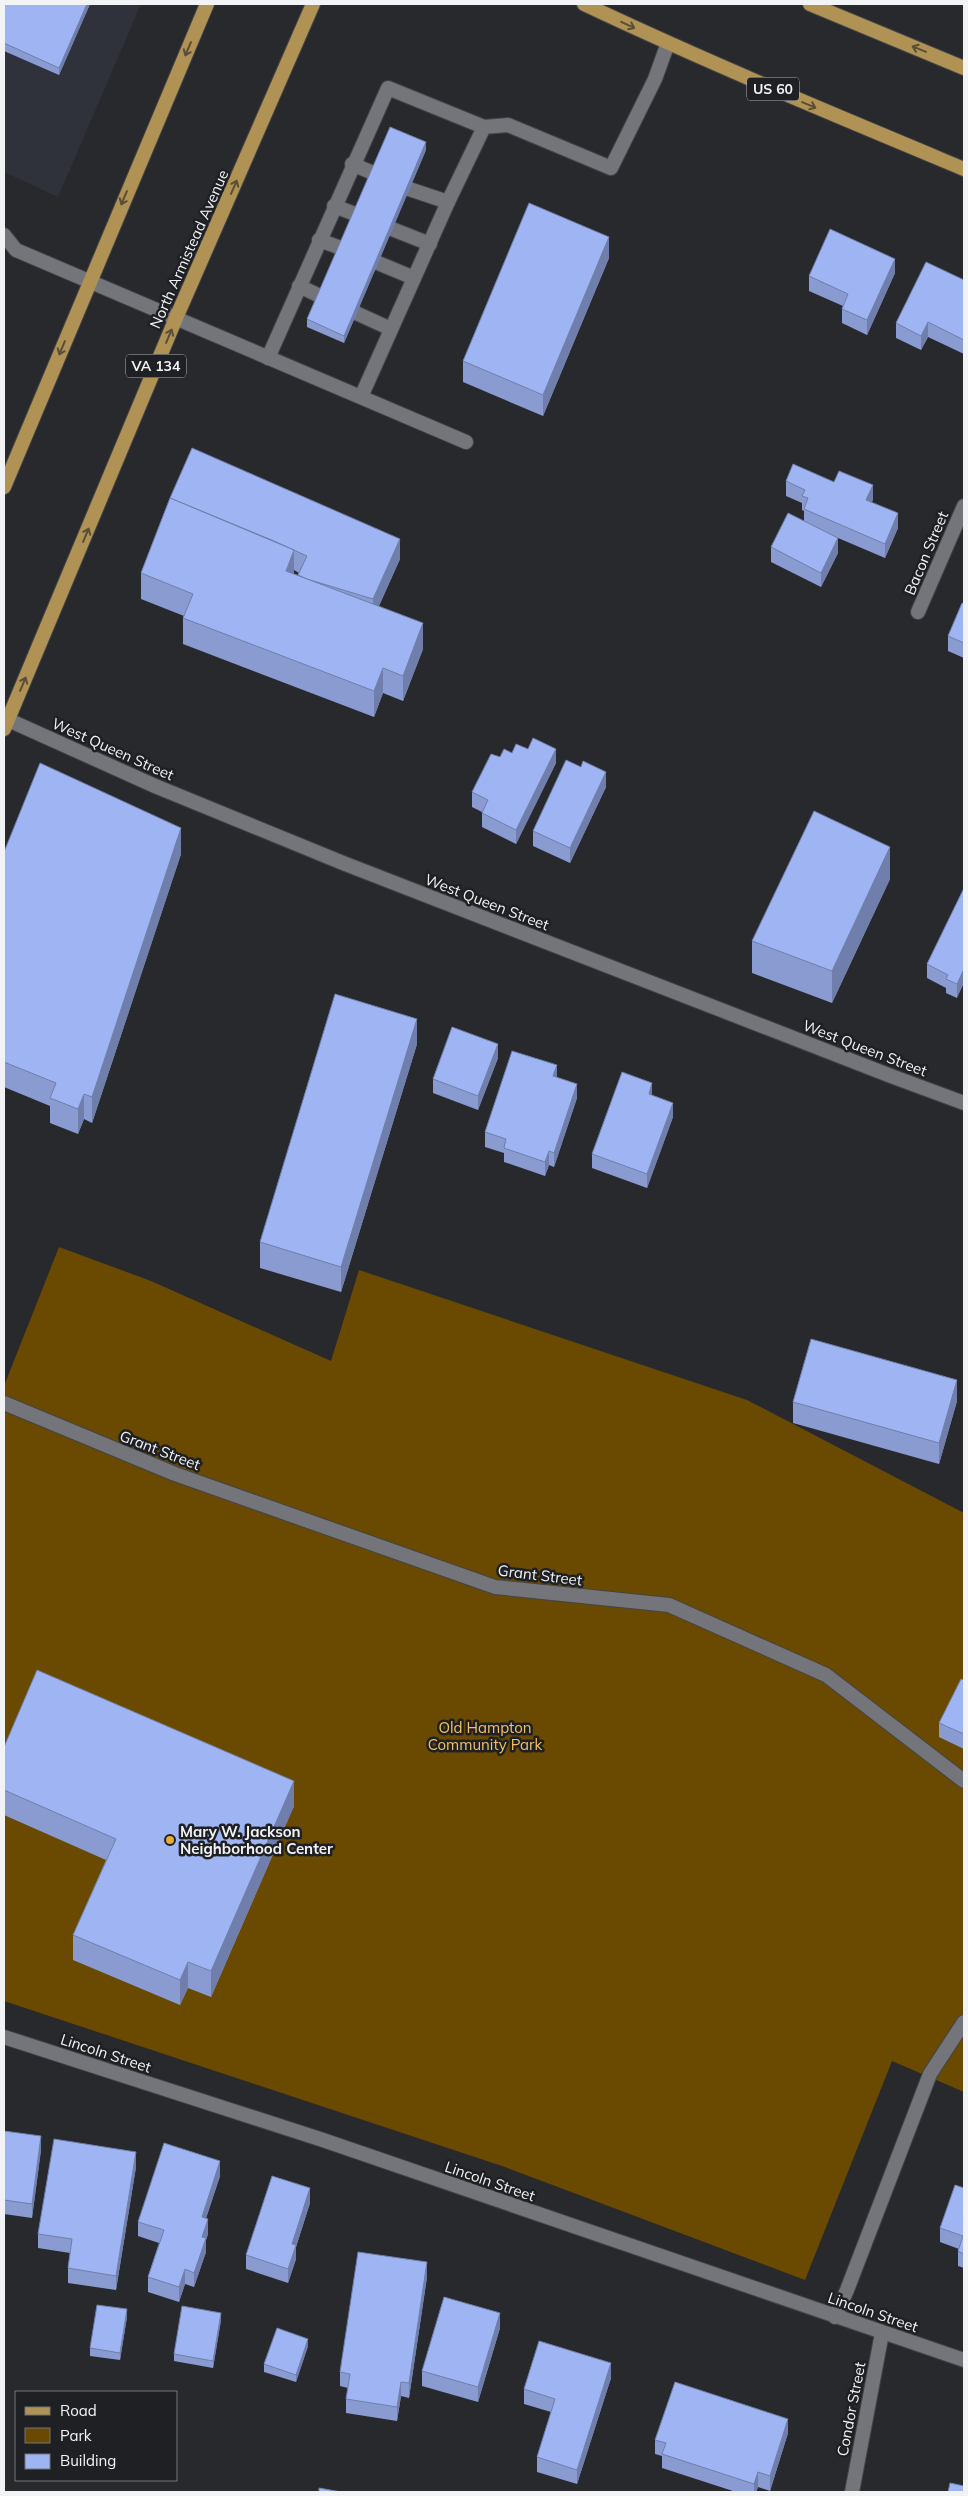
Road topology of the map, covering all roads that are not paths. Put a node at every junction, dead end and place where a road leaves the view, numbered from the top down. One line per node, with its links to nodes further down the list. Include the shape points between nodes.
1 (208, 4): 22 (main road, one-way to 22)
2 (313, 4): 26 (main road, North Armistead Avenue / VA 134, one-way to 2)
3 (584, 4): 5 (main road, US 60, one-way to 5)
4 (810, 4): 6 (main road, one-way to 4)
5 (668, 43): 7 (street, via 655,79 611,168 508,125); 9 (main road, US 60, one-way to 9)
6 (964, 68)
7 (484, 127): 8 (street, via 388,88); 12 (street)
8 (352, 164): 10 (street); 13 (street)
9 (964, 169)
10 (373, 172)
11 (410, 189): 12 (street)
12 (448, 202): 18 (street)
13 (334, 206): 14 (street); 17 (street)
14 (355, 214)
15 (392, 228): 18 (street)
16 (4, 235): 22 (street, via 16,250)
17 (319, 240): 19 (street); 23 (street)
18 (430, 244): 21 (street)
19 (341, 248)
20 (378, 263): 21 (street)
21 (414, 278): 27 (street)
22 (90, 281): 26 (street); 31 (main road, one-way to 31)
23 (299, 286): 24 (street); 28 (street)
24 (320, 296)
25 (356, 313): 27 (street)
26 (176, 318): 28 (street); 34 (main road, North Armistead Avenue / VA 134, one-way to 26)
27 (391, 329): 29 (street)
28 (268, 358): 29 (street)
29 (361, 397): 30 (street)
30 (466, 442)
31 (4, 487)
32 (964, 506): 33 (street, Bacon Street)
33 (918, 612)
34 (5, 723): 35 (street, West Queen Street, via 343,864 881,1073)
35 (964, 1102)
36 (4, 1403): 37 (street, Grant Street, via 175,1474 495,1587 669,1605 826,1676)
37 (964, 1781)
38 (964, 2022): 40 (street, via 930,2074)
39 (4, 2036): 40 (street, Lincoln Street, via 323,2140)
40 (835, 2317): 41 (street, Lincoln Street)
41 (882, 2333): 42 (street, Lincoln Street); 43 (street, Condor Street)
42 (964, 2360)
43 (852, 2492)

